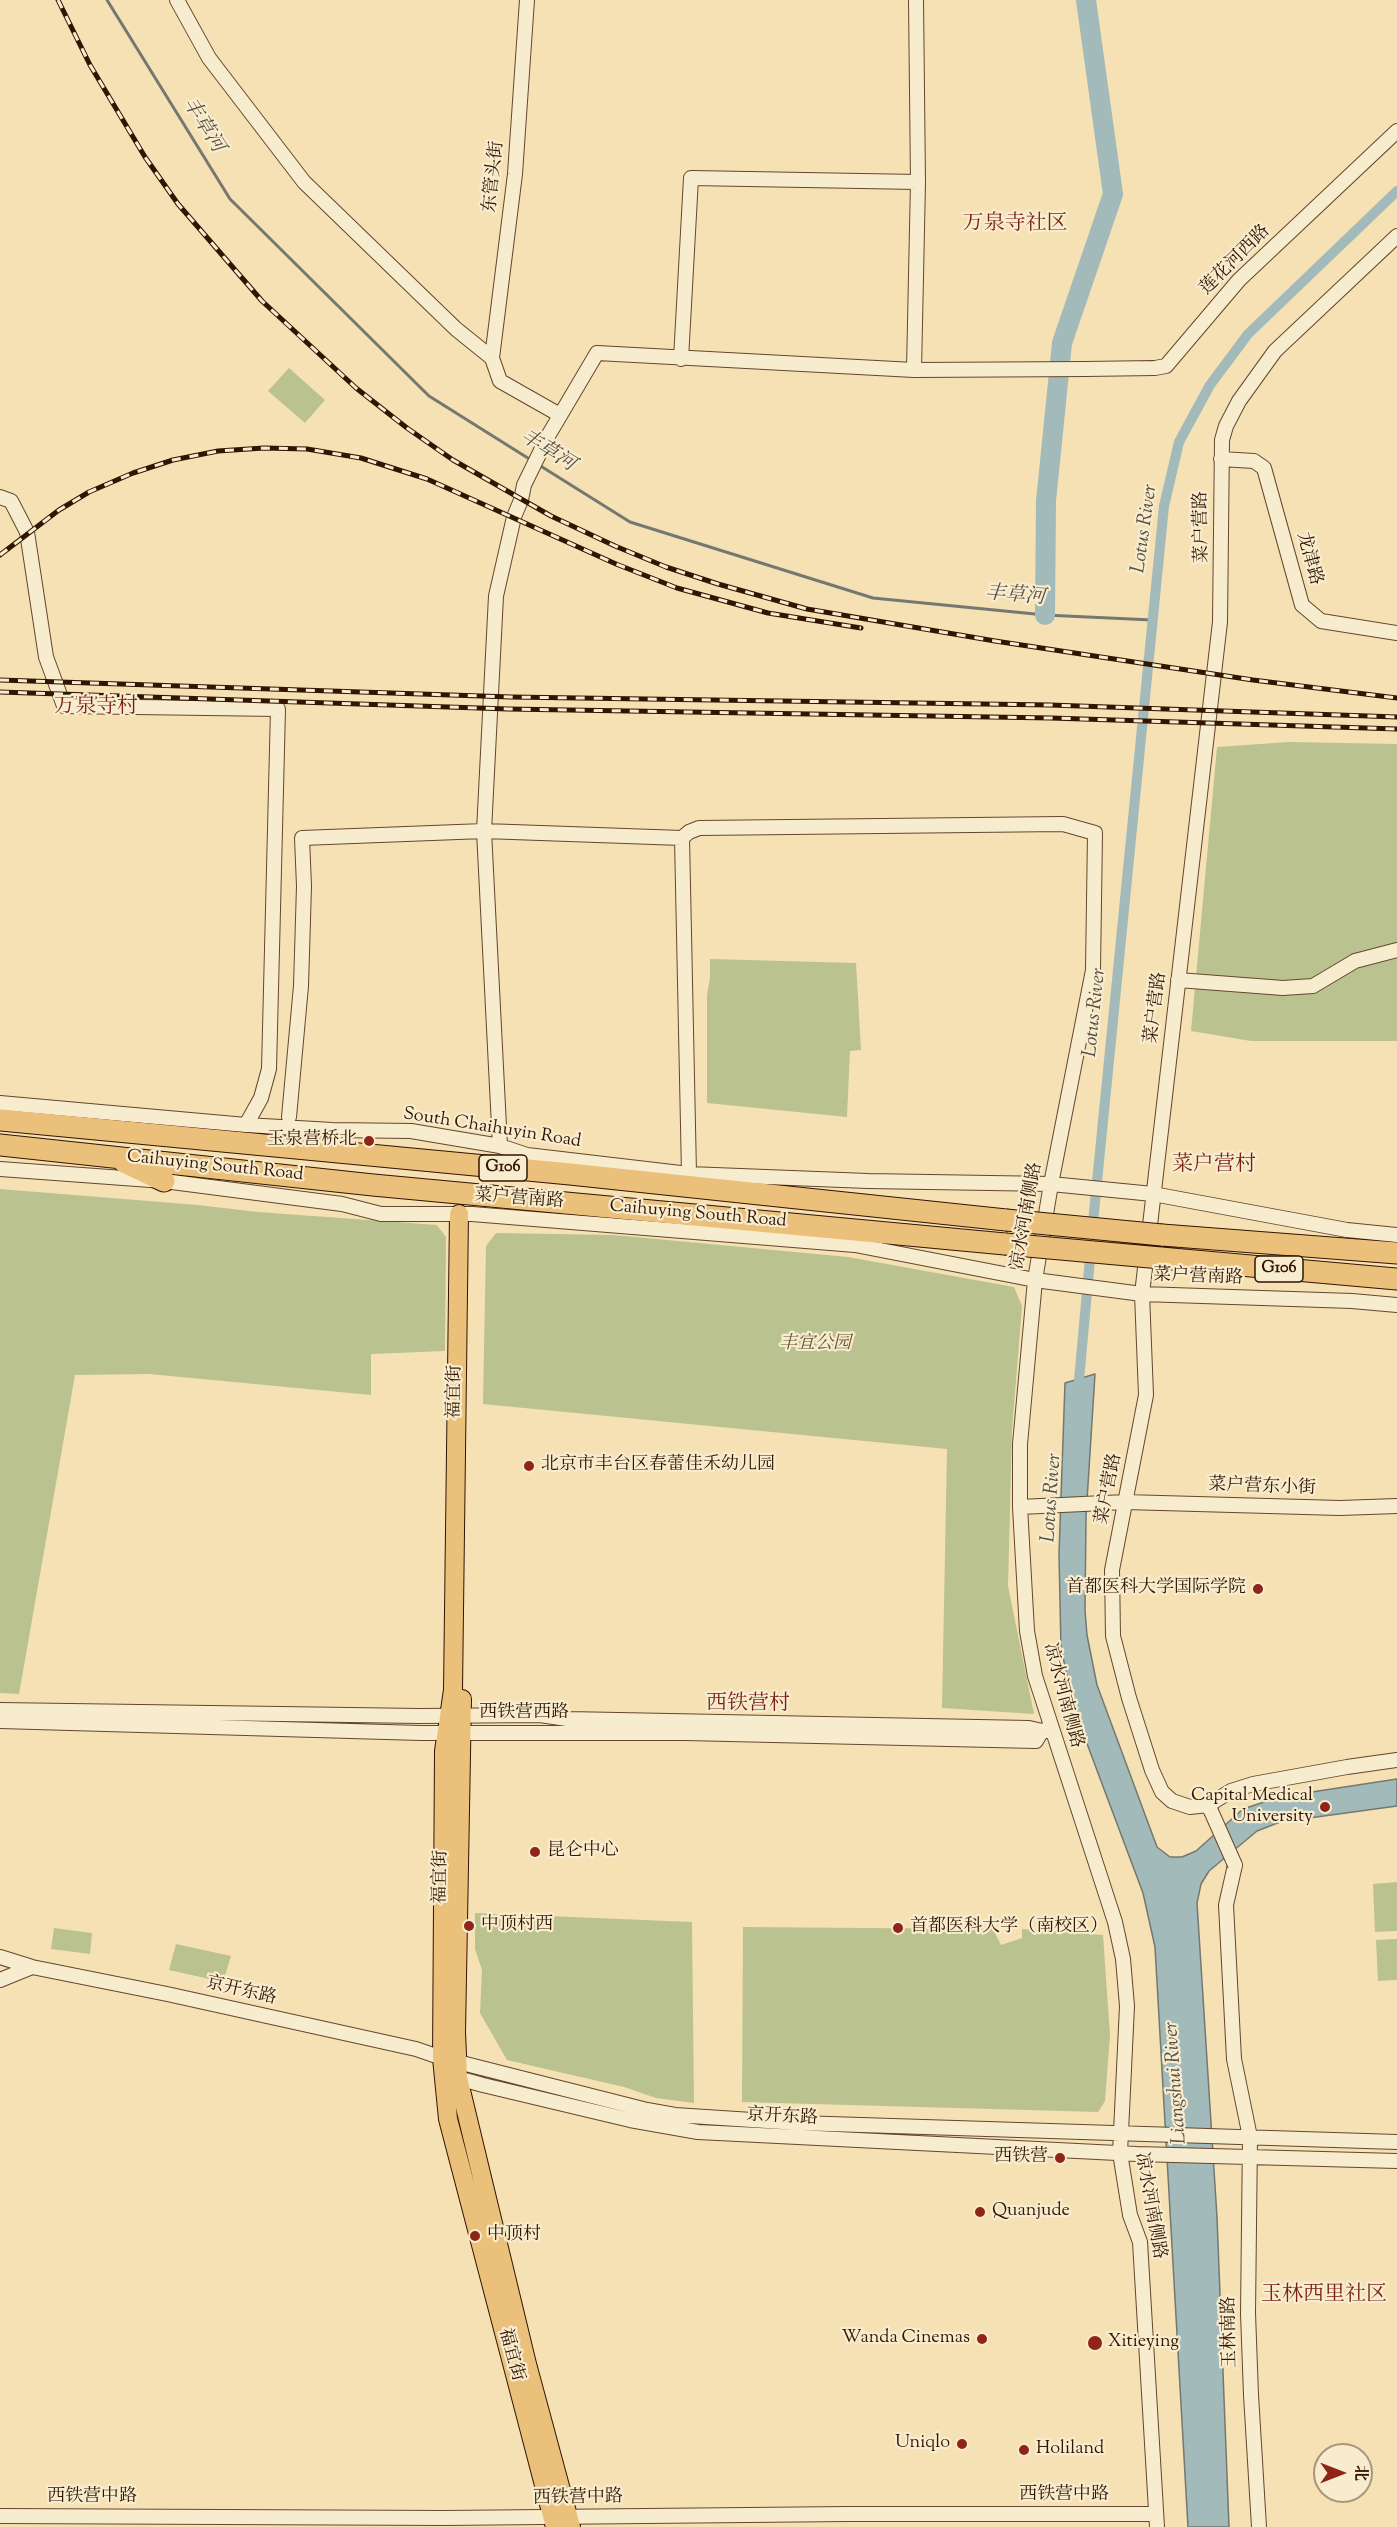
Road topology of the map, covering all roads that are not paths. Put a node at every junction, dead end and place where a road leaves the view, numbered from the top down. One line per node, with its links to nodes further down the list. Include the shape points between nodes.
1 (177, 0): 7 (street, via 209,58 304,182 456,329)
2 (527, 0): 7 (street, 东管头街, via 515,174)
3 (916, 0): 5 (street)
4 (1397, 131): 9 (street, 莲花河西路, via 1239,280 1166,366)
5 (918, 182): 8 (street, via 691,178); 9 (street)
6 (1397, 236): 11 (street, 菜户营路, via 1275,351 1234,409 1222,440)
7 (492, 358): 10 (street, via 500,381)
8 (681, 359): 9 (street, 莲花河西路); 10 (street, 莲花河西路, via 597,353)
9 (914, 370)
10 (560, 415): 14 (street, via 524,485 496,596)
11 (1221, 459): 13 (street, 龙津路, via 1254,461 1264,468 1302,605 1321,621); 19 (street, 菜户营路, via 1220,622)
12 (0, 497): 17 (street, via 10,501 27,532 46,657 64,706 278,708)
13 (1397, 633)
14 (484, 831): 15 (street); 16 (street); 25 (street)
15 (302, 838): 17 (street); 21 (street, via 301,986)
16 (682, 838): 30 (street); 32 (street, 凉水河南侧路, via 699,828 1063,824 1095,833 1094,970)
17 (275, 839): 23 (street, via 269,1069 261,1098)
18 (1397, 950): 19 (street, via 1355,961 1313,986 1283,988)
19 (1178, 980): 33 (street, 菜户营路)
20 (0, 1103): 23 (street, South Chaihuyin Road)
21 (289, 1117)
22 (0, 1120): 29 (highway, Caihuying South Road / G106)
23 (246, 1125): 25 (street, South Chaihuyin Road, via 411,1131)
24 (0, 1145): 26 (highway, Caihuying South Road / G106)
25 (500, 1146): 27 (street, South Chaihuyin Road)
26 (110, 1155): 31 (highway); 37 (highway, Caihuying South Road / G106, bridge, via 384,1186)
27 (527, 1155): 29 (highway); 30 (street, South Chaihuyin Road)
28 (0, 1169): 31 (street, 菜户营南路)
29 (570, 1174): 36 (highway, Caihuying South Road / G106, bridge, via 1162,1235)
30 (689, 1174): 32 (street, South Chaihuyin Road)
31 (164, 1181): 34 (street, 菜户营南路, via 342,1204 381,1214)
32 (1051, 1184): 33 (street, South Chaihuyin Road); 38 (street, 凉水河南侧路)
33 (1153, 1194): 35 (street, via 1347,1230); 39 (street, 菜户营路)
34 (465, 1214): 38 (street, 菜户营南路, via 855,1245); 46 (main road, 福宜街)
35 (1397, 1235)
36 (1397, 1253)
37 (1397, 1279)
38 (1035, 1280): 39 (street, 菜户营南路); 43 (street, 凉水河南侧路, via 1020,1444)
39 (1142, 1294): 40 (street, 菜户营南路); 41 (street, 菜户营路, via 1146,1395)
40 (1397, 1305)
41 (1125, 1502): 42 (street, 菜户营东小街); 43 (street, 菜户营东小街); 49 (street, 菜户营路, via 1112,1570 1113,1636 1129,1698 1162,1792 1172,1801)
42 (1397, 1506)
43 (1020, 1507): 47 (street, 凉水河南侧路, via 1027,1631)
44 (0, 1710): 46 (street, 西铁营西路)
45 (0, 1721): 46 (street, 西铁营西路)
46 (455, 1724): 47 (street, 西铁营西路, via 1035,1741); 53 (main road, 福宜街, via 444,1751)
47 (1048, 1730): 54 (street, 凉水河南侧路, via 1115,1922 1123,1959)
48 (1397, 1760): 49 (street, via 1253,1784 1231,1791)
49 (1209, 1808): 55 (street, 玉林南路, bridge, via 1235,1865 1226,1905 1234,2059)
50 (0, 1957): 51 (street)
51 (32, 1967): 52 (street); 53 (street, 京开东路, via 416,2049)
52 (0, 1980)
53 (452, 2066): 54 (street, 京开东路, via 675,2115 798,2123); 57 (street, 京开东路, via 630,2120 698,2132); 62 (main road, 福宜街, via 527,2364); 62 (main road, 福宜街, via 448,2119)
54 (1128, 2133): 55 (street, 京开东路); 57 (street, 凉水河南侧路)
55 (1250, 2137): 56 (street, 京开东路); 58 (street, 玉林南路)
56 (1397, 2142)
57 (1120, 2153): 58 (street, 京开东路); 61 (street, 凉水河南侧路, via 1130,2215 1140,2242)
58 (1251, 2157): 59 (street, 京开东路); 63 (street, 玉林南路, via 1248,2313)
59 (1397, 2162)
60 (0, 2516): 62 (street, 西铁营中路)
61 (1157, 2520): 62 (street, 西铁营中路)
62 (562, 2522)
63 (1259, 2527)

